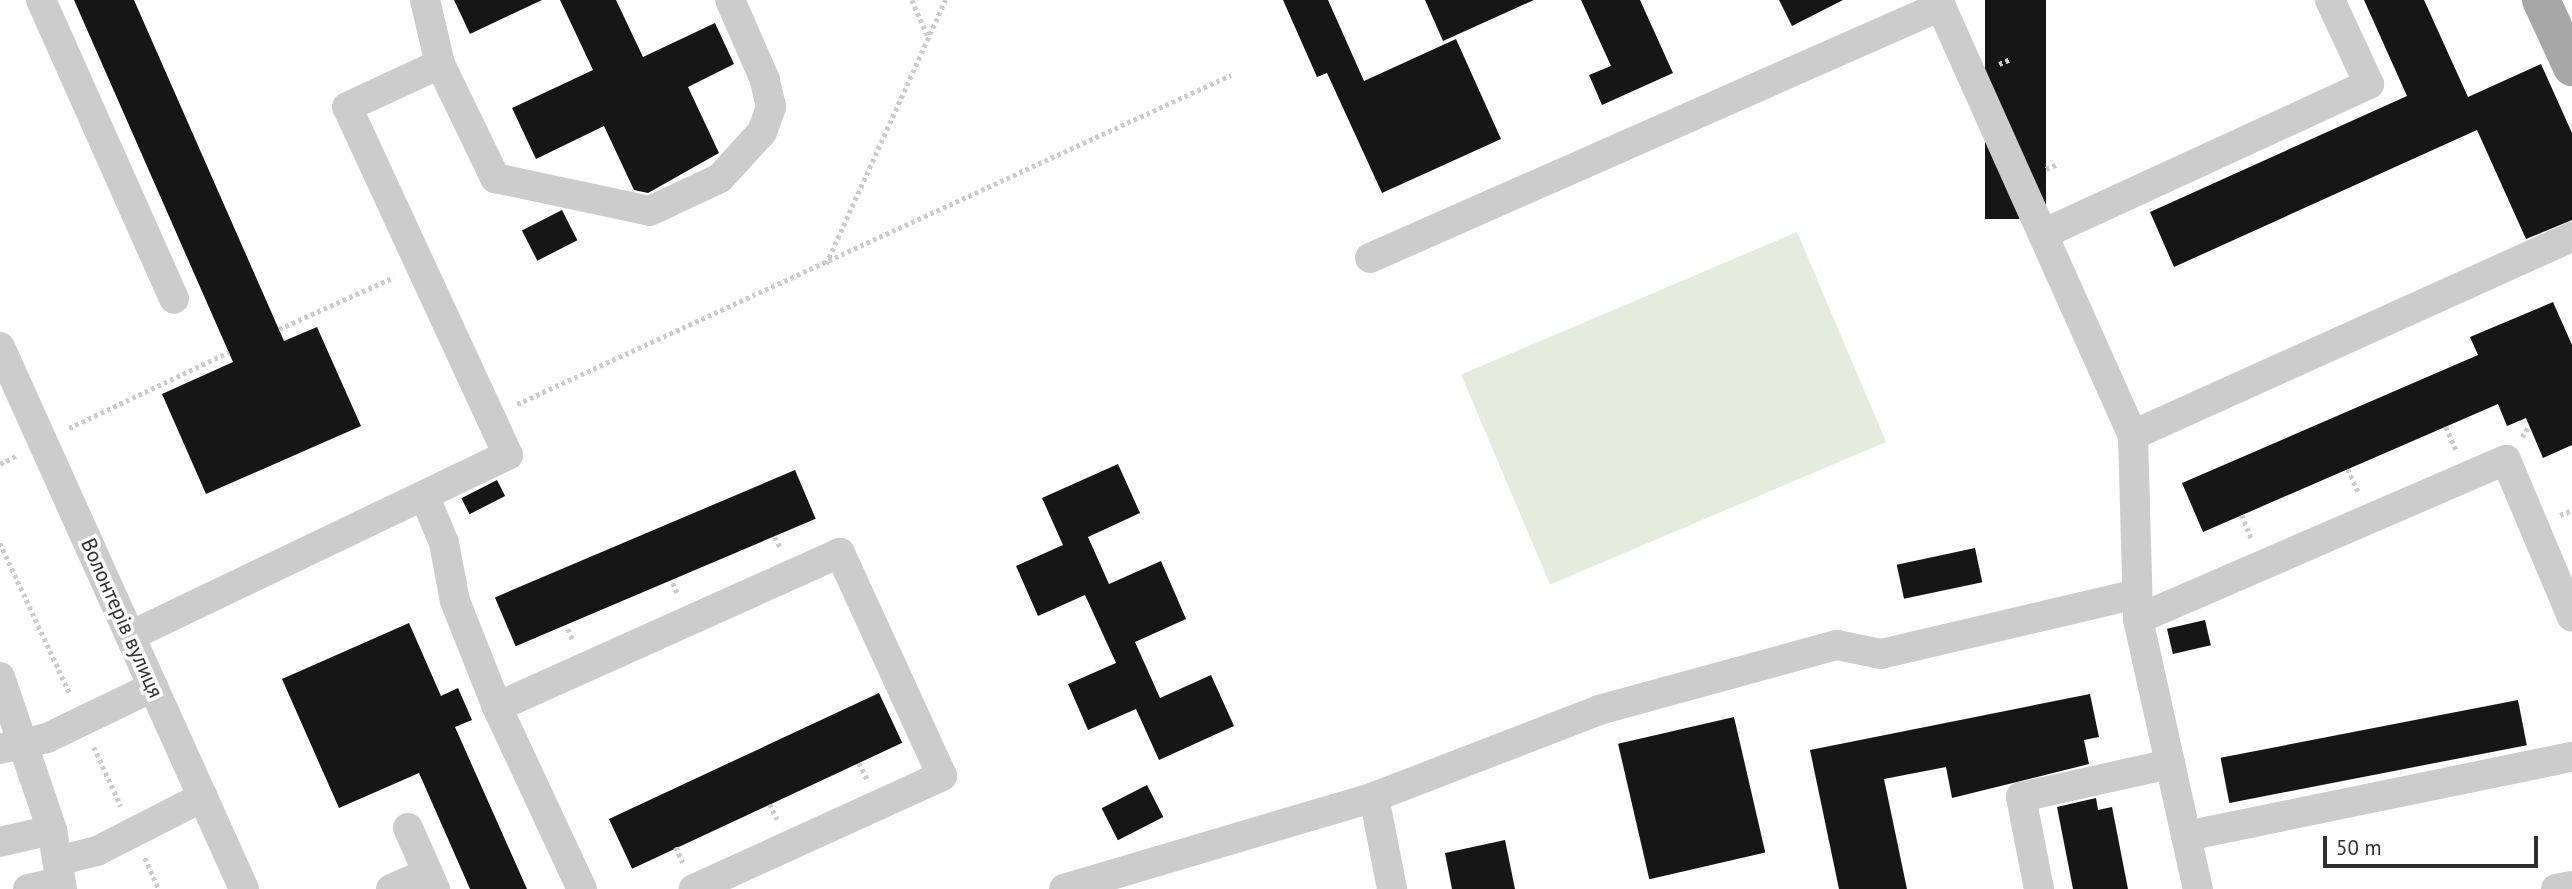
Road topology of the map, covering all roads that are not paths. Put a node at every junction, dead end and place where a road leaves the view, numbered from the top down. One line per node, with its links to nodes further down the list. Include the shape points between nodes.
1 (41, 0): 12 (street)
2 (425, 0): 7 (street)
3 (730, 0): 7 (street, via 765,80 771,107 762,132 720,178 650,211 495,178)
4 (2330, 0): 9 (street, via 2369,84)
5 (2541, 0): 8 (main road)
6 (1940, 3): 9 (street); 11 (street)
7 (440, 64): 15 (street, via 347,107 508,454)
8 (2572, 67)
9 (2043, 234): 14 (street)
10 (2572, 237): 14 (street)
11 (1370, 258)
12 (174, 299)
13 (2, 357): 18 (street, Волонтерів вулиця)
14 (2133, 435): 16 (street)
15 (425, 496): 18 (street); 21 (street, via 444,543 455,601)
16 (2138, 606): 17 (street, via 2505,460); 24 (street); 26 (street, via 1881,654 1837,645 1599,710)
17 (2572, 617)
18 (130, 636): 20 (street, Волонтерів вулиця)
19 (0, 677): 22 (street)
20 (153, 687): 22 (street); 25 (street, Волонтерів вулиця)
21 (497, 707): 37 (street); 38 (street, via 840,554 942,776)
22 (14, 746): 28 (street)
23 (2572, 757): 29 (street)
24 (2170, 764): 29 (street); 41 (street, via 2021,797)
25 (203, 797): 31 (street, via 97,851); 35 (street, Волонтерів вулиця)
26 (1374, 797): 39 (street); 40 (street)
27 (408, 828): 32 (street)
28 (52, 830): 30 (street); 31 (street)
29 (2186, 836): 42 (street)
30 (0, 842)
31 (61, 877): 34 (street)
32 (431, 881): 36 (street)
33 (2572, 886): 43 (street)
34 (28, 889)
35 (244, 889)
36 (391, 889)
37 (582, 889)
38 (694, 889)
39 (1064, 889)
40 (1392, 889)
41 (2039, 889)
42 (2198, 889)
43 (2556, 889)

